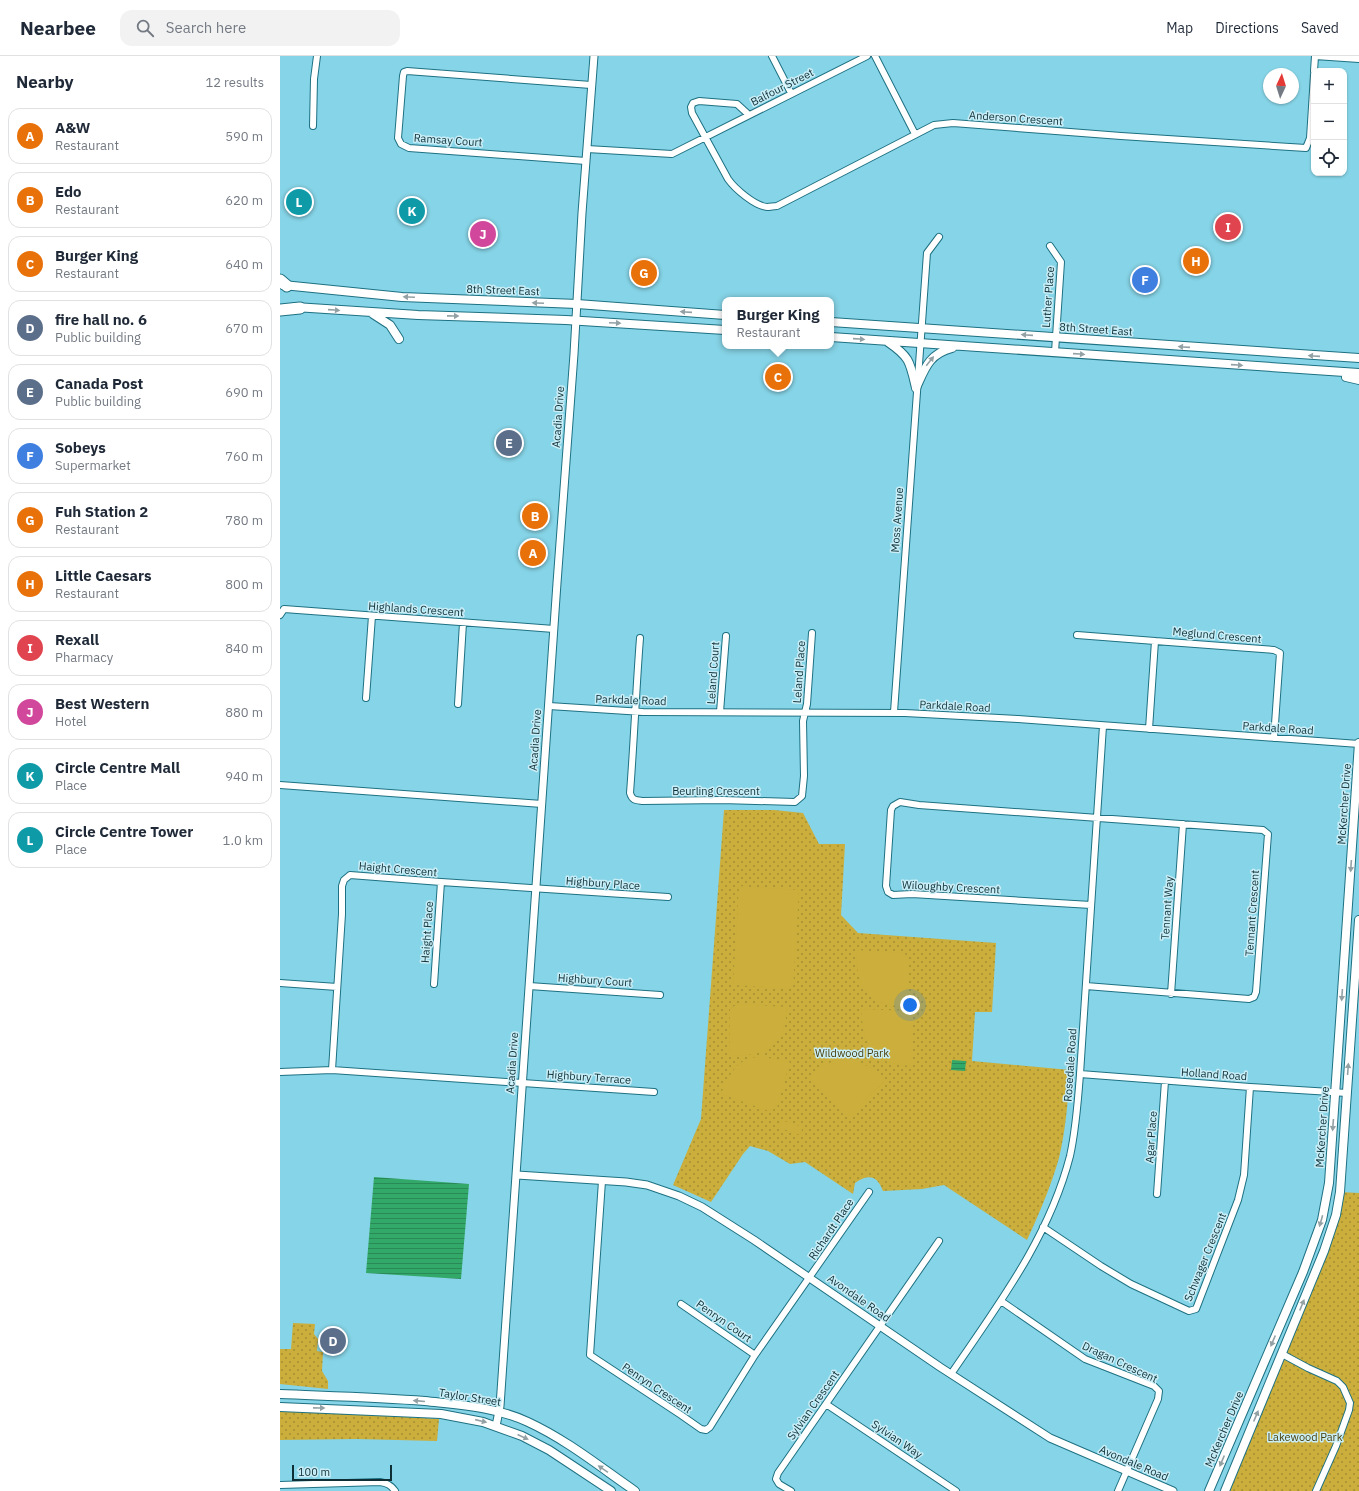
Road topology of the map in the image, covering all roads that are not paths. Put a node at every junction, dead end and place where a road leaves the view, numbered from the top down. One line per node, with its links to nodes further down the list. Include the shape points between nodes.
1 (317, 56): 13 (street)
2 (594, 56): 9 (street, Acadia Drive)
3 (772, 56): 10 (street)
4 (867, 56): 10 (street, Balfour Street)
5 (875, 56): 14 (street)
6 (1315, 56): 7 (street); 8 (street)
7 (1359, 59)
8 (1314, 68)
9 (591, 85): 16 (street, Acadia Drive); 17 (street, Ramsay Court, via 407,71 403,76 398,138 401,144 409,148)
10 (791, 93): 12 (street, Balfour Street)
11 (1312, 104): 14 (street, Anderson Crescent, via 1310,138 1306,148 952,123 934,125)
12 (749, 115): 15 (street, Balfour Street); 15 (street, Balfour Street, via 737,104 696,101 691,107 692,113)
13 (313, 126)
14 (915, 134): 15 (street, Anderson Crescent, via 777,206 767,207 733,186)
15 (706, 138): 16 (street, Balfour Street, via 672,154)
16 (587, 149): 17 (street, Acadia Drive)
17 (586, 160): 21 (street, Acadia Drive)
18 (940, 237): 29 (street, Moss Avenue, via 927,253)
19 (1050, 246): 32 (street, Luther Place, via 1061,262)
20 (282, 283): 21 (main road, 8th Street East, one-way to 20, via 402,297)
21 (577, 304): 26 (main road, 8th Street East, one-way to 21); 27 (street, Acadia Drive)
22 (280, 305): 23 (main road)
23 (300, 308): 24 (highway); 25 (main road, one-way to 25)
24 (280, 310)
25 (368, 312): 27 (main road, one-way to 27); 33 (main road, via 390,324)
26 (722, 315)
27 (576, 320): 30 (main road, one-way to 30); 46 (street, Acadia Drive)
28 (834, 322): 29 (main road, 8th Street East)
29 (921, 328): 32 (main road, 8th Street East, one-way to 29); 35 (street, Moss Avenue)
30 (722, 330)
31 (834, 337): 34 (main road, one-way to 34)
32 (1056, 337): 37 (street, Luther Place); 38 (main road, 8th Street East, one-way to 32)
33 (399, 339)
34 (887, 342): 35 (main road); 42 (main road, via 902,352 907,359)
35 (920, 344): 36 (main road); 42 (street, Moss Avenue)
36 (956, 346): 37 (main road); 42 (main road, one-way to 36, via 932,357)
37 (1055, 352): 39 (main road, one-way to 39)
38 (1357, 358)
39 (1324, 371): 40 (main road); 41 (main road)
40 (1359, 374)
41 (1359, 380)
42 (916, 388): 58 (street, Moss Avenue)
43 (280, 615): 44 (street, Highlands Crescent, via 284,610)
44 (372, 616): 45 (street, Highlands Crescent); 52 (street)
45 (463, 623): 46 (street, Highlands Crescent); 53 (street)
46 (554, 629): 54 (street, Acadia Drive)
47 (812, 633): 57 (street, Leland Place)
48 (1077, 635): 51 (street)
49 (726, 636): 56 (street, Leland Court)
50 (640, 638): 55 (street)
51 (1155, 641): 60 (street); 61 (street, Meglund Crescent, via 1274,650 1280,653)
52 (366, 698)
53 (458, 704)
54 (549, 706): 55 (street, Parkdale Road); 64 (street, Acadia Drive)
55 (635, 712): 56 (street, Parkdale Road); 57 (street, Beurling Crescent, via 630,793 634,800 795,802 802,796)
56 (720, 712): 57 (street, Parkdale Road)
57 (805, 712): 58 (street, Parkdale Road)
58 (894, 712): 59 (street, Parkdale Road)
59 (1103, 726): 60 (street, Parkdale Road); 65 (street, Rosedale Road)
60 (1149, 729): 61 (street, Parkdale Road)
61 (1274, 738): 62 (street, Parkdale Road)
62 (1359, 744): 87 (main road, McKercher Drive, one-way to 87)
63 (280, 785): 64 (street)
64 (542, 804): 68 (street, Acadia Drive)
65 (1097, 817): 66 (street, Tennant Crescent); 70 (street, Rosedale Road); 70 (street, Wiloughby Crescent, via 900,802 891,810 886,886 892,895 912,894)
66 (1182, 824): 78 (street, Tennant Way); 78 (street, Tennant Crescent, via 1263,830 1268,834 1268,838 1254,997 1248,999)
67 (441, 882): 68 (street, Haight Crescent); 74 (street, Haight Place); 77 (street, Haight Crescent, via 347,876 342,886)
68 (536, 888): 69 (street, Highbury Place); 75 (street, Acadia Drive)
69 (668, 897)
70 (1090, 905): 76 (street, Rosedale Road)
71 (1359, 920): 72 (main road, McKercher Drive)
72 (1357, 971): 88 (main road, McKercher Drive, one-way to 72)
73 (280, 983): 77 (street)
74 (434, 984)
75 (529, 986): 79 (street, Highbury Court); 84 (street, Acadia Drive)
76 (1086, 986): 78 (street, Tennant Crescent); 82 (street, Rosedale Road)
77 (337, 987): 80 (street, Haight Crescent)
78 (1170, 994)
79 (660, 995)
80 (332, 1070): 81 (street); 84 (street)
81 (280, 1072)
82 (1080, 1074): 83 (street, Holland Road); 93 (street, Rosedale Road, via 1070,1156)
83 (1165, 1081): 85 (street, Holland Road); 92 (street, Agar Place)
84 (522, 1082): 86 (street, Highbury Terrace); 89 (street, Acadia Drive)
85 (1250, 1087): 87 (street, Holland Road); 93 (street, Schwager Crescent, via 1244,1175 1238,1200 1196,1309 1189,1311 1131,1284)
86 (654, 1092)
87 (1335, 1092): 88 (street, Holland Road); 116 (main road, McKercher Drive, one-way to 116, via 1329,1182 1322,1220 1303,1272)
88 (1347, 1093): 99 (main road, McKercher Drive, one-way to 88, via 1336,1215)
89 (516, 1175): 90 (street, Avondale Road); 105 (street, Acadia Drive)
90 (602, 1181): 95 (street, Avondale Road, via 647,1185 679,1196 713,1214); 100 (street, Penryn Crescent, via 590,1355 706,1430)
91 (869, 1192): 95 (street, Richardt Place)
92 (1157, 1194)
93 (1044, 1227): 96 (street, Rosedale Road)
94 (939, 1241): 98 (street, Sylvian Crescent)
95 (810, 1278): 98 (street, Avondale Road); 100 (street, Penryn Crescent)
96 (1001, 1301): 101 (street, Rosedale Road); 107 (street, Dragan Crescent, via 1085,1359 1154,1386 1159,1391)
97 (681, 1304): 100 (street, Penryn Court)
98 (879, 1326): 101 (street, Avondale Road); 103 (street, Sylvian Crescent)
99 (1282, 1354): 117 (main road, McKercher Drive, one-way to 99); 118 (street, via 1337,1381 1343,1386 1350,1403 1336,1446)
100 (755, 1355)
101 (951, 1374): 107 (street, Avondale Road, via 1050,1438)
102 (280, 1394): 105 (main road, Taylor Street, one-way to 102, via 458,1404)
103 (826, 1404): 112 (street, Sylvian Crescent, via 776,1476 779,1484); 113 (street, Sylvian Way)
104 (280, 1407): 106 (main road, Taylor Street, one-way to 106, via 441,1414)
105 (499, 1412): 106 (street, Acadia Drive); 111 (main road, Taylor Street, one-way to 105, via 556,1437 527,1422)
106 (496, 1426): 110 (main road, Taylor Street, one-way to 110, via 549,1450)
107 (1126, 1472): 114 (street); 115 (street, Avondale Road)
108 (280, 1485): 109 (street, via 380,1482 392,1486)
109 (395, 1491)
110 (611, 1491)
111 (635, 1491)
112 (791, 1491)
113 (956, 1491)
114 (1118, 1491)
115 (1172, 1491)
116 (1209, 1491)
117 (1225, 1491)
118 (1316, 1491)

